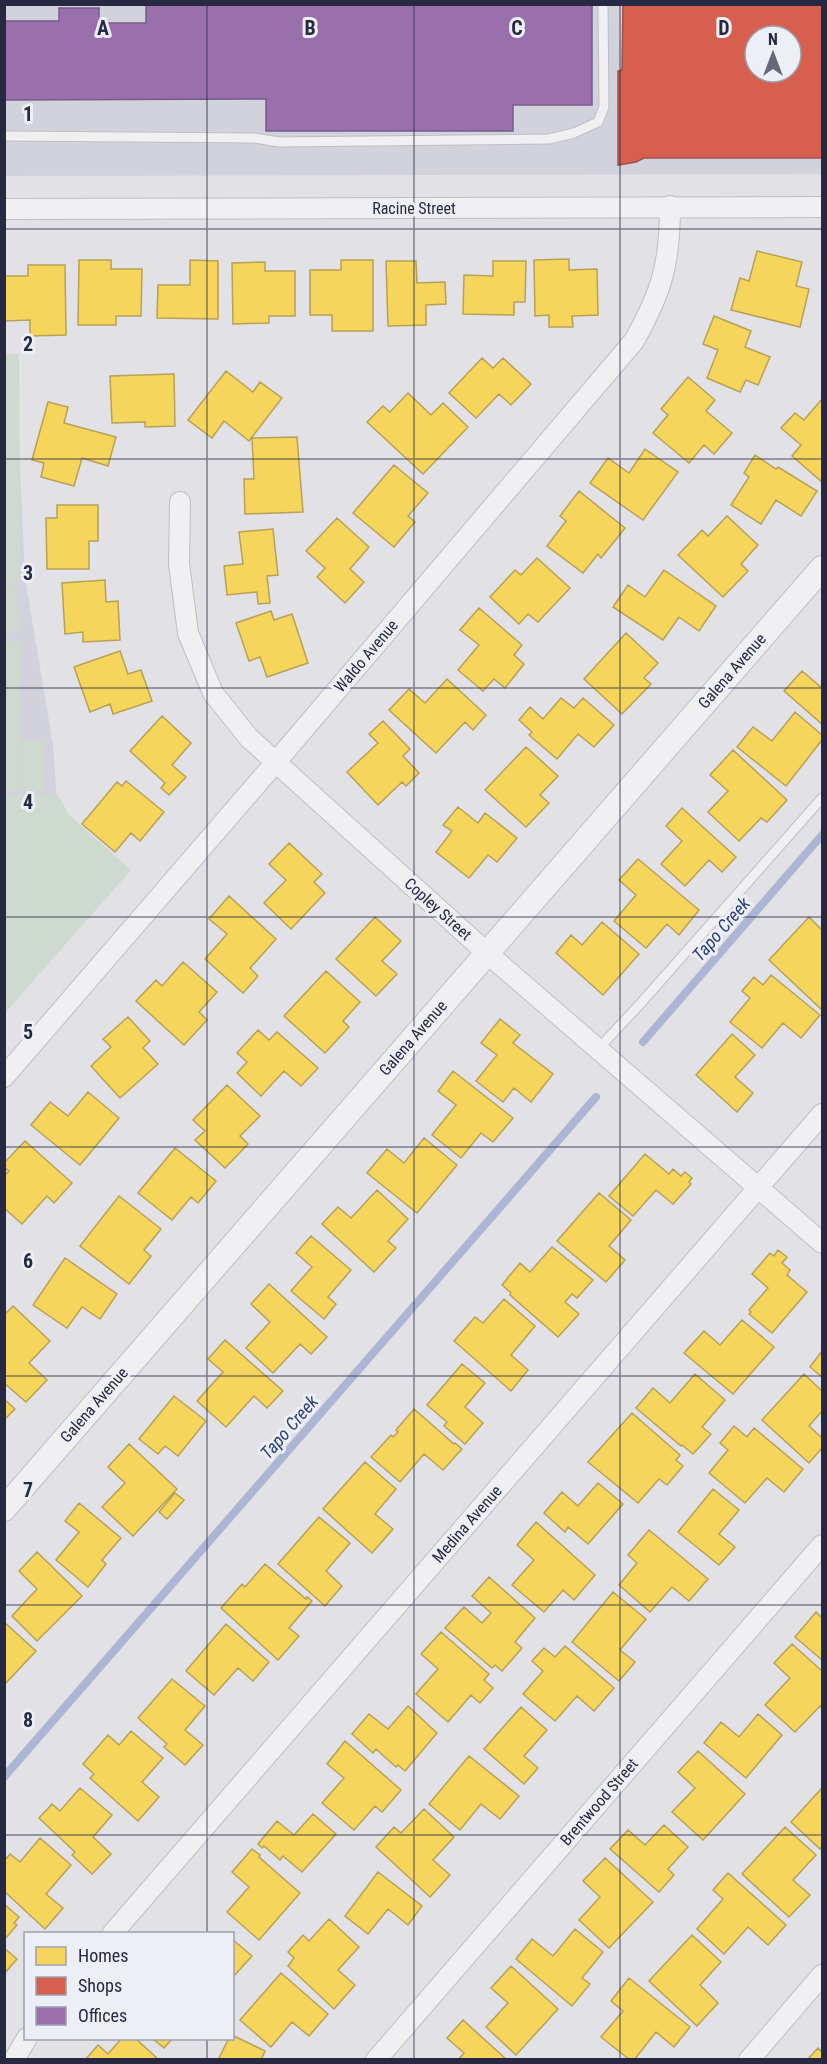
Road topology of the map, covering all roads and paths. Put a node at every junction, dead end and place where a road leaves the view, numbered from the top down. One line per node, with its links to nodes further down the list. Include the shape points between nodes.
1 (603, 4): 2 (lane, via 604,107 598,123 549,139 279,142 254,138)
2 (4, 136)
3 (670, 206): 4 (street, Racine Street); 5 (street, Racine Street); 8 (street, Waldo Avenue, via 670,241 663,279 634,341)
4 (822, 207)
5 (4, 209)
6 (180, 502): 8 (street, Copley Street, via 179,564 188,633 213,693)
7 (822, 568): 10 (street, Galena Avenue)
8 (275, 763): 10 (street, Copley Street); 12 (street, Waldo Avenue)
9 (822, 798): 11 (lane)
10 (487, 953): 11 (street, Copley Street); 16 (street, Galena Avenue)
11 (599, 1048): 14 (street, Copley Street)
12 (4, 1077)
13 (822, 1114): 14 (street, Medina Avenue)
14 (759, 1187): 15 (street, Copley Street); 18 (street, Medina Avenue)
15 (822, 1243)
16 (4, 1509)
17 (822, 1545): 22 (street, Brentwood Street)
18 (114, 1932)
19 (822, 1975): 23 (street)
20 (26, 2040): 21 (street)
21 (14, 2060)
22 (376, 2060)
23 (749, 2060)

